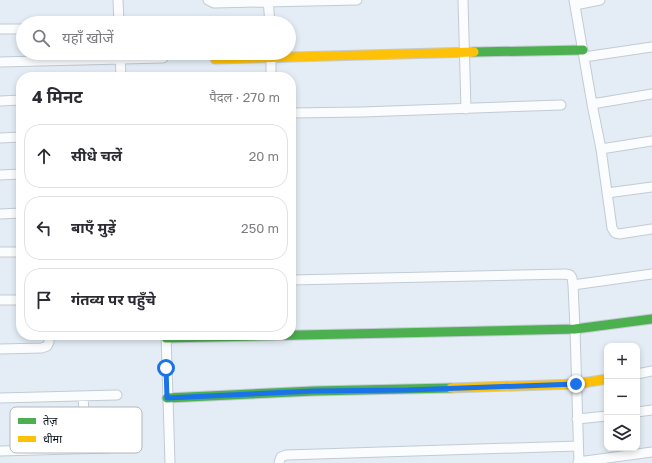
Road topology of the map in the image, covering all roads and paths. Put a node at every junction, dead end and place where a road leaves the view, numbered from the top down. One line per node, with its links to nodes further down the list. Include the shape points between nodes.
1 (118, 0): 8 (street)
2 (208, 0): 6 (street, via 214,3)
3 (358, 0): 6 (street)
4 (463, 0): 13 (street)
5 (600, 0): 7 (street)
6 (268, 1): 9 (street)
7 (575, 3): 14 (street)
8 (119, 16)
9 (269, 16)
10 (0, 29): 11 (street)
11 (16, 29)
12 (652, 47): 14 (street)
13 (464, 51): 14 (street); 15 (street); 27 (street)
14 (583, 53): 25 (street)
15 (296, 55)
16 (40, 60): 19 (street)
17 (121, 60): 20 (street)
18 (271, 60): 21 (street)
19 (0, 62)
20 (121, 72)
21 (271, 72)
22 (652, 94): 25 (street)
23 (16, 100): 24 (street)
24 (0, 101)
25 (592, 104): 32 (street)
26 (561, 106): 27 (street)
27 (466, 109): 28 (street)
28 (296, 113)
29 (16, 137): 30 (street)
30 (0, 138)
31 (652, 141): 32 (street)
32 (601, 149): 36 (street)
33 (16, 174): 34 (street)
34 (0, 175)
35 (652, 187): 36 (street)
36 (607, 193): 39 (street, via 615,233)
37 (16, 213): 38 (street)
38 (0, 214)
39 (652, 229)
40 (0, 252): 41 (street)
41 (16, 252)
42 (652, 274): 44 (street)
43 (296, 280): 44 (street, via 566,274 572,278)
44 (573, 285): 48 (street)
45 (0, 300): 46 (street)
46 (16, 300)
47 (652, 319): 48 (street)
48 (575, 329): 49 (street); 56 (street)
49 (296, 334)
50 (49, 340): 52 (street, via 47,346 42,348)
51 (166, 340): 60 (street)
52 (0, 349)
53 (652, 371): 54 (street)
54 (640, 373)
55 (604, 379): 56 (street)
56 (576, 384): 60 (street); 65 (street)
57 (117, 395): 58 (street)
58 (83, 396): 59 (street); 61 (street)
59 (0, 398)
60 (167, 398): 70 (street)
61 (84, 407)
62 (652, 410): 63 (street)
63 (640, 412)
64 (604, 416): 65 (street)
65 (577, 420): 66 (street)
66 (578, 446): 71 (street, via 286,455 281,457); 72 (street)
67 (0, 451): 68 (street)
68 (10, 451)
69 (652, 452): 72 (street)
70 (170, 463)
71 (279, 463)
72 (578, 463)

